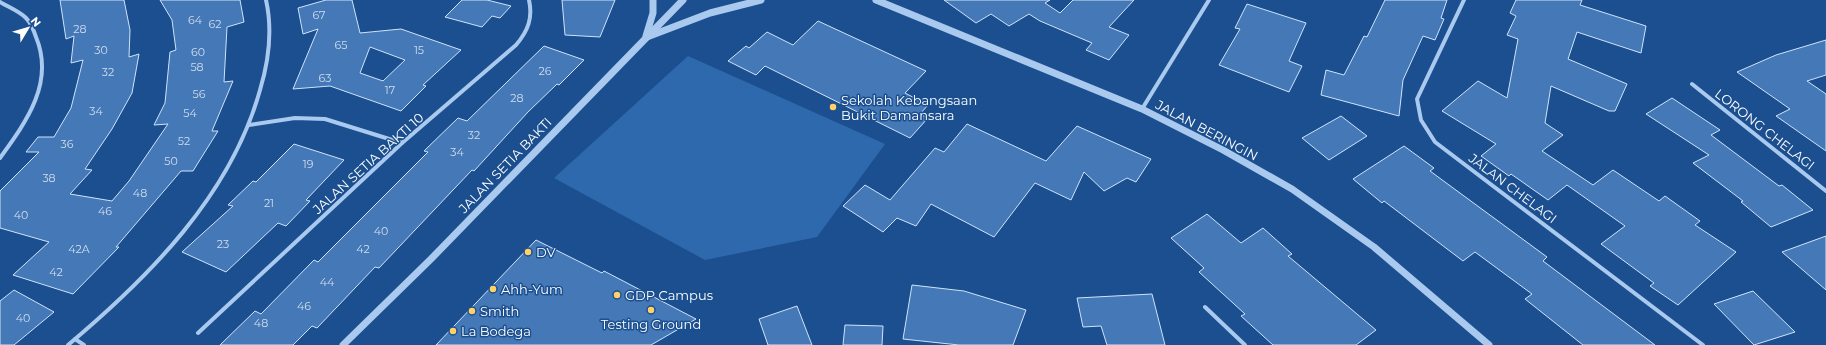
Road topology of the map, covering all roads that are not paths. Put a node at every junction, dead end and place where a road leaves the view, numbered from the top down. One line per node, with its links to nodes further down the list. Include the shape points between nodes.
1 (266, 0): 13 (street, via 270,28 269,54 263,87)
2 (529, 0): 14 (street, JALAN SETIA BAKTI 10, via 532,10 531,21 522,40)
3 (653, 0): 10 (street, via 653,13)
4 (683, 0): 10 (street, JALAN SETIA BAKTI)
5 (761, 0): 10 (street, via 710,13)
6 (876, 0): 12 (street, JALAN BERINGIN)
7 (1209, 0): 12 (street)
8 (1464, 0): 25 (street, JALAN CHELAGI, via 1417,99 1421,120 1435,142)
9 (0, 2): 15 (street, via 27,19 42,45 43,76 34,106 16,138)
10 (645, 38): 22 (street, JALAN SETIA BAKTI, via 431,259)
11 (1692, 84): 16 (street, LORONG CHELAGI)
12 (1142, 109): 24 (street, JALAN BERINGIN, via 1292,188 1374,247)
13 (249, 125): 14 (street, via 295,118 325,119); 19 (street, via 228,168 177,238 131,287)
14 (402, 143): 18 (street, JALAN SETIA BAKTI 10)
15 (0, 158)
16 (1826, 191)
17 (1205, 307): 23 (street)
18 (198, 332)
19 (75, 339): 20 (street); 21 (street)
20 (68, 345)
21 (84, 345)
22 (343, 345)
23 (1245, 345)
24 (1489, 345)
25 (1703, 345)

